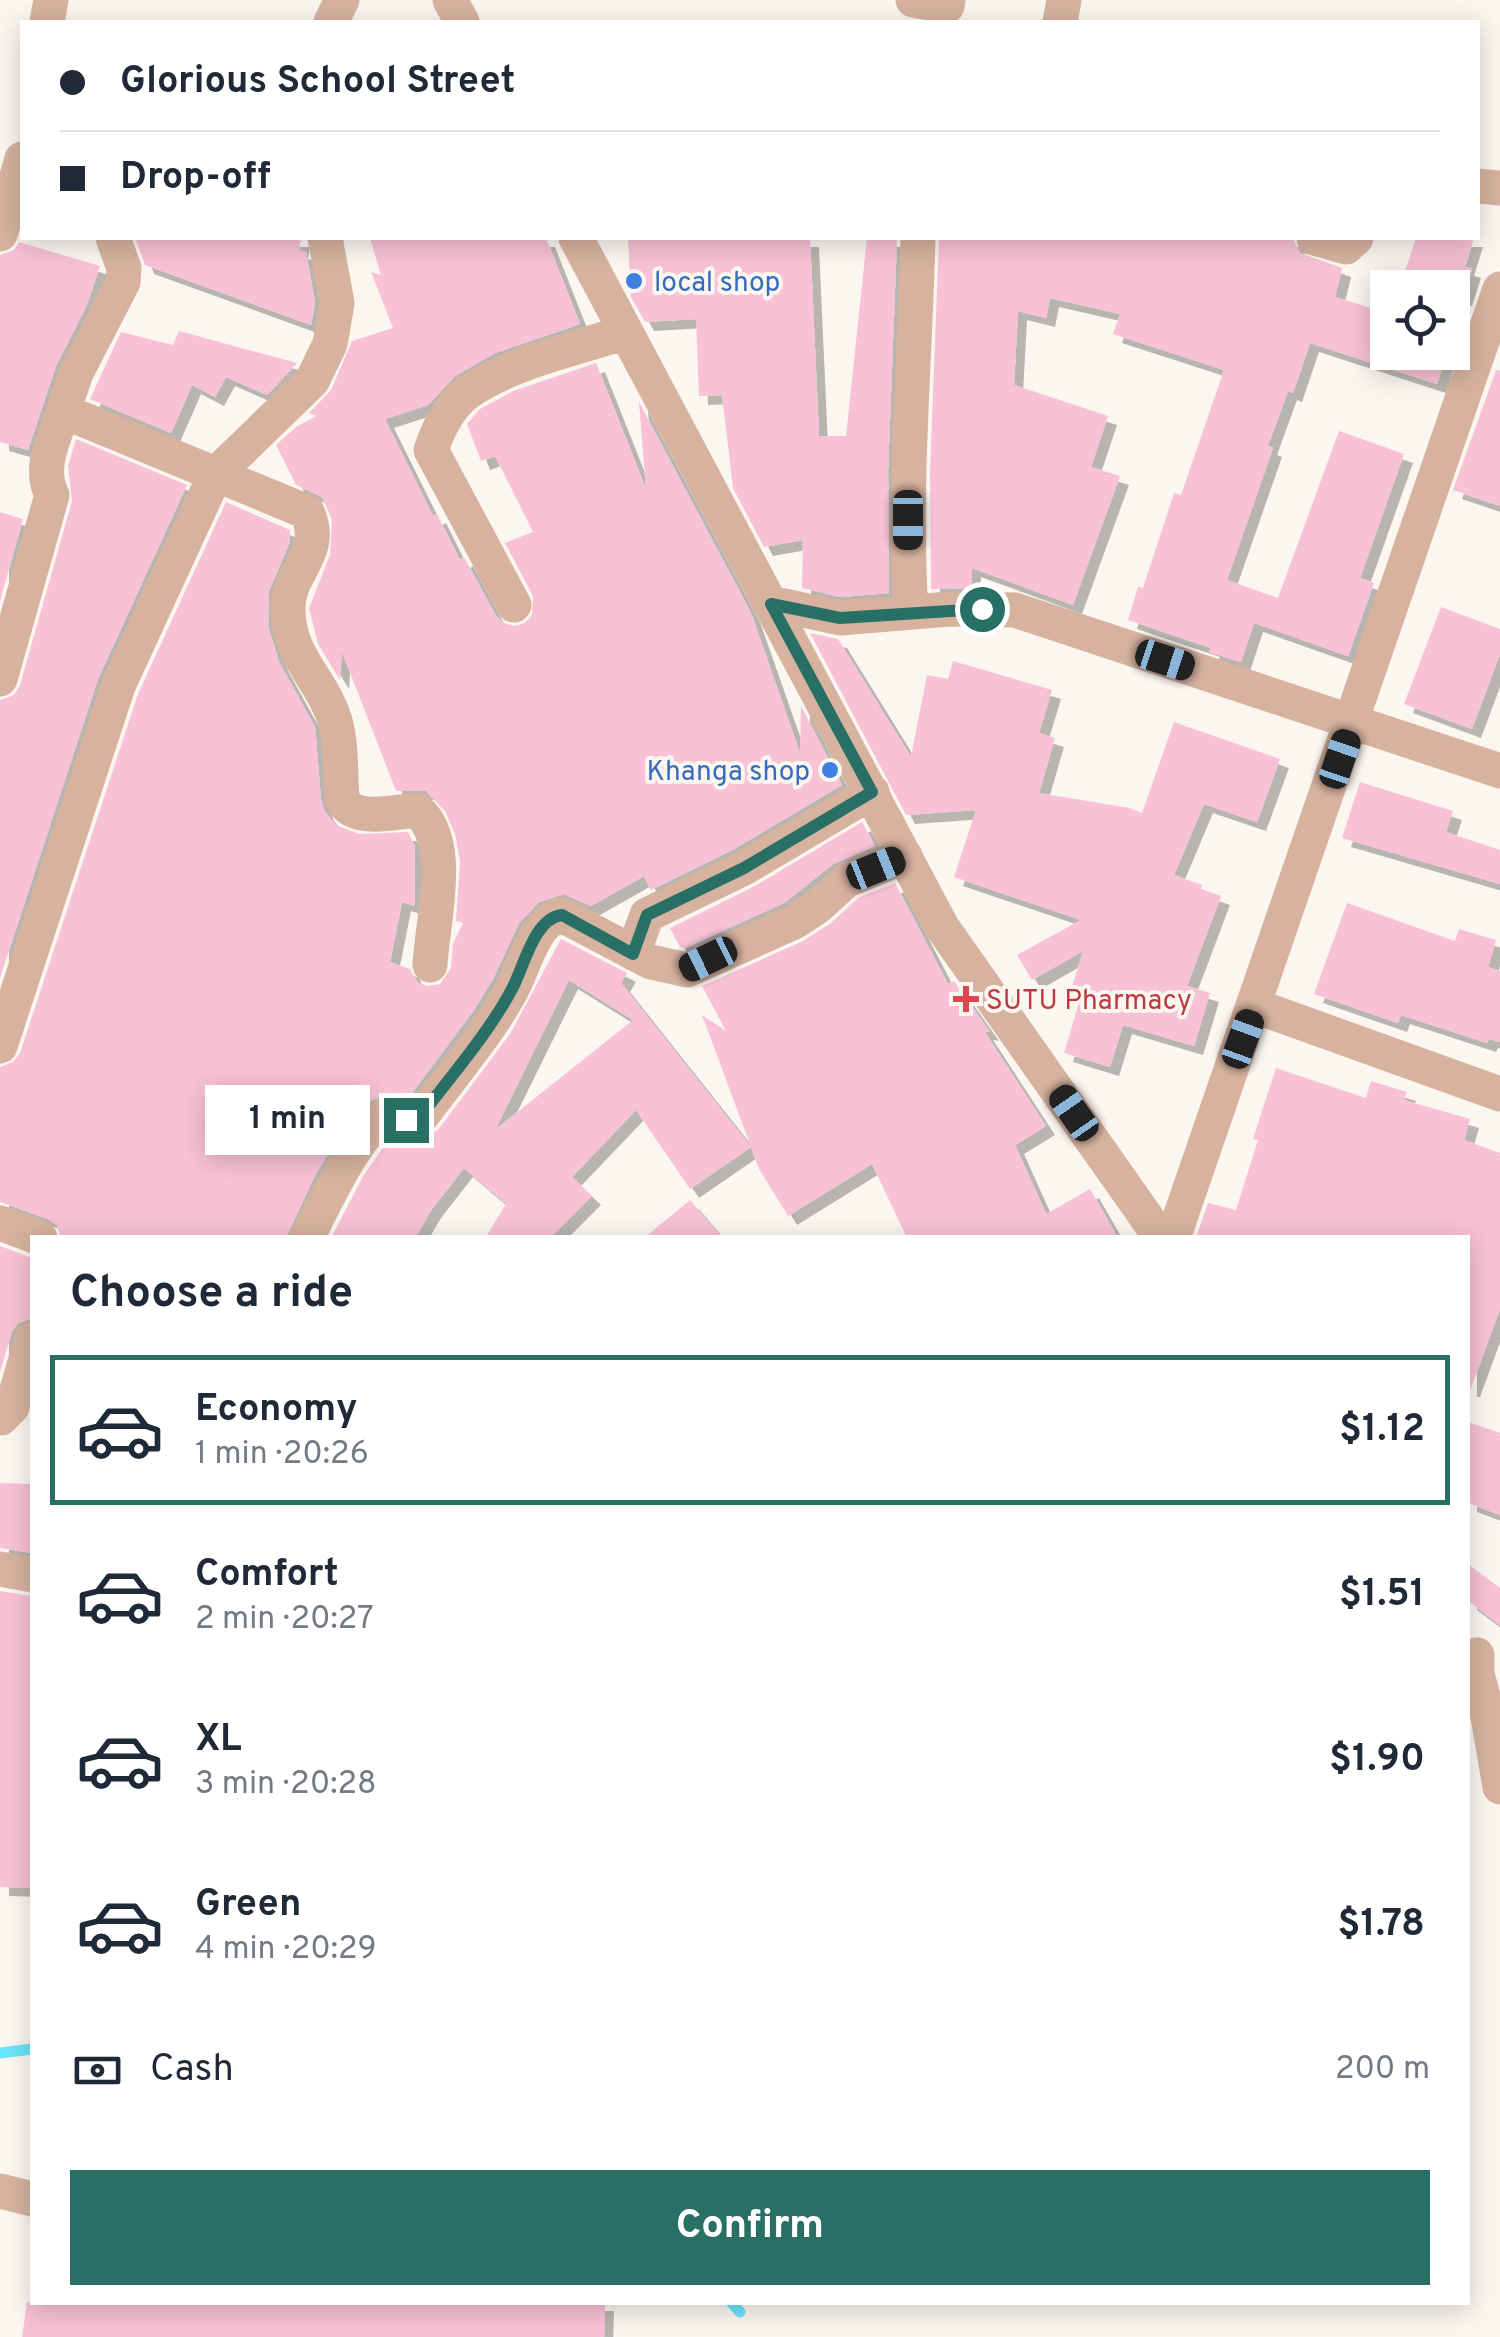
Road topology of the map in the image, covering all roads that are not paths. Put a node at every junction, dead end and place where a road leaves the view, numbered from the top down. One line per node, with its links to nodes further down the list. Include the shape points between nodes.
1 (20, 166): 2 (street)
2 (0, 234)
3 (114, 240): 11 (street, via 122,282)
4 (324, 240): 12 (street, via 337,303 330,344 312,381)
5 (577, 240): 10 (street)
6 (918, 240): 16 (street, via 908,456)
7 (1321, 240): 8 (street, via 1346,247)
8 (1354, 240)
9 (1500, 289): 18 (street)
10 (626, 332): 14 (street); 15 (street, via 516,368 466,393 438,426 431,450)
11 (63, 411): 12 (street); 13 (street, via 45,470 52,495)
12 (214, 476): 23 (street, via 307,512 314,526 288,603 290,637 336,724 346,808 356,814 417,810 437,838); 25 (street, via 118,686)
13 (13, 580): 17 (street)
14 (771, 604): 16 (street, via 840,618); 20 (street)
15 (514, 605)
16 (911, 612): 18 (street, via 1015,610)
17 (0, 679)
18 (1352, 724): 19 (street); 24 (street)
19 (1500, 772)
20 (872, 792): 21 (street); 22 (street, via 744,868 647,915)
21 (905, 856): 22 (street, via 847,880 794,922 687,970); 30 (street, via 942,927)
22 (633, 954): 29 (street, via 562,915 552,916 510,993 420,1117 412,1122 393,1112 381,1118 338,1175)
23 (430, 964)
24 (1255, 1006): 26 (street); 31 (street)
25 (0, 1046)
26 (1500, 1094)
27 (0, 1223): 28 (street)
28 (32, 1235)
29 (308, 1235)
30 (1160, 1235)
31 (1174, 1235)
32 (30, 1348): 33 (street, via 12,1406)
33 (0, 1418)
34 (0, 1569): 35 (street)
35 (30, 1575)
36 (1478, 1659): 37 (street)
37 (1500, 1788)
38 (0, 2191): 39 (street)
39 (30, 2199)

